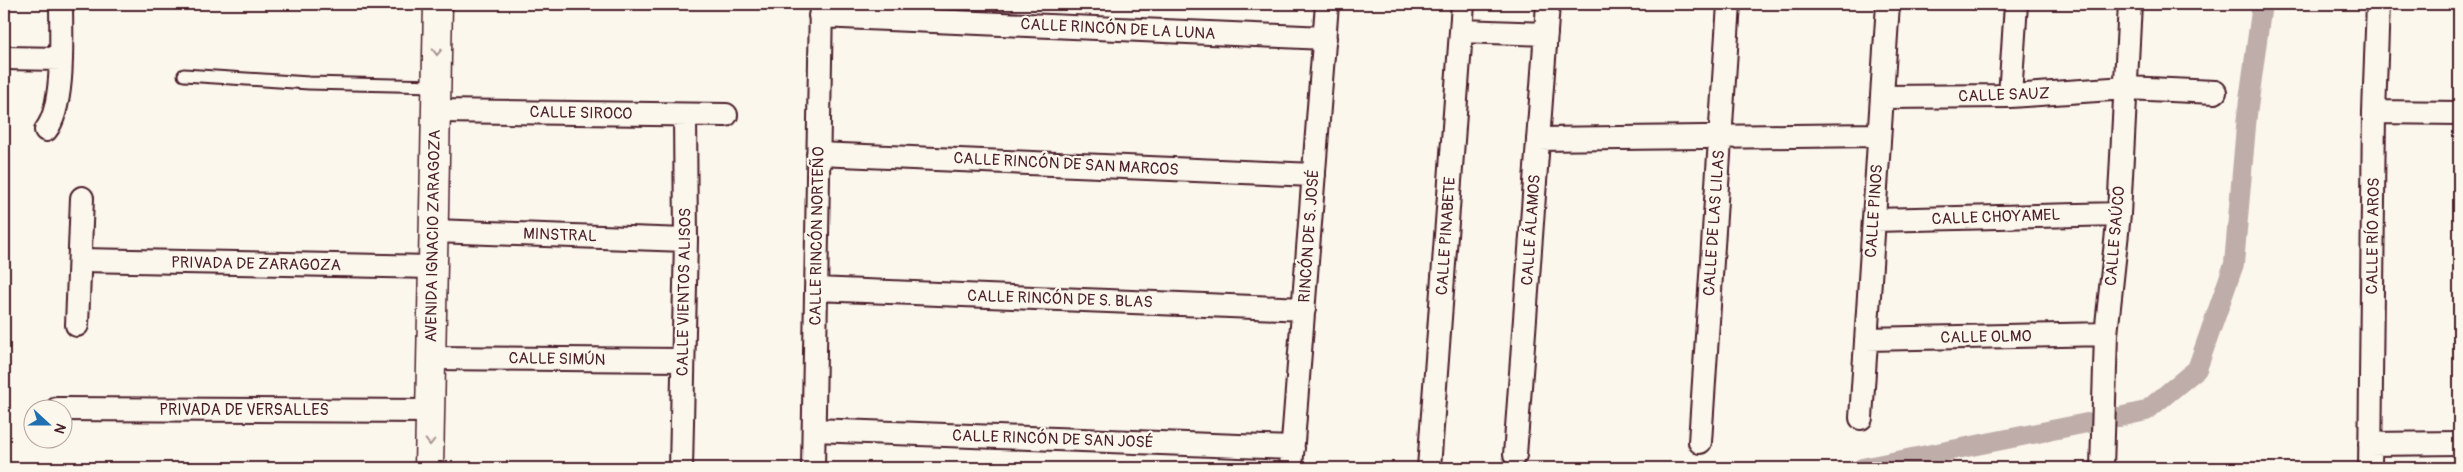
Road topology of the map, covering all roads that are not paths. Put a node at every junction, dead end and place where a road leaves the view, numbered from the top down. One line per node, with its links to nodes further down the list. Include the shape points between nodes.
1 (61, 4): 16 (street)
2 (438, 4): 22 (main road, AVENIDA IGNACIO ZARAGOZA, one-way to 22)
3 (1328, 4): 14 (street, RINCÓN DE S. JOSÉ)
4 (1463, 4): 12 (street, CALLE PINABETE)
5 (1548, 4): 13 (street, CALLE ÁLAMOS)
6 (1729, 4): 29 (street, CALLE DE LAS LILAS)
7 (1888, 4): 21 (street, CALLE PINOS)
8 (2016, 4): 20 (street)
9 (2130, 4): 18 (street, CALLE SAÚCO)
10 (2378, 4): 23 (street, CALLE RÍO AROS)
11 (821, 10): 14 (street, CALLE RINCÓN DE LA LUNA); 31 (street, CALLE RINCÓN NORTEÑO)
12 (1461, 30): 13 (street); 59 (street, CALLE PINABETE)
13 (1546, 34): 30 (street, CALLE ÁLAMOS)
14 (1325, 38): 32 (street, RINCÓN DE S. JOSÉ)
15 (4, 58): 16 (street)
16 (61, 59): 27 (street, via 56,110)
17 (184, 75): 22 (lane, via 309,83)
18 (2126, 88): 19 (street, CALLE SAUZ); 20 (street, CALLE SAUZ); 34 (street, CALLE SAÚCO)
19 (2215, 92)
20 (2010, 96): 21 (street, CALLE SAUZ)
21 (1882, 97): 28 (street, CALLE PINOS)
22 (436, 98): 25 (street, CALLE SIROCO); 36 (main road, AVENIDA IGNACIO ZARAGOZA)
23 (2374, 112): 24 (street); 53 (street, CALLE RÍO AROS)
24 (2459, 113)
25 (685, 115): 26 (street, CALLE SIROCO); 37 (street, CALLE VIENTOS ALISOS)
26 (726, 115)
27 (46, 130)
28 (1879, 135): 29 (street); 35 (street, CALLE PINOS)
29 (1720, 138): 30 (street); 51 (street, CALLE DE LAS LILAS)
30 (1538, 140): 54 (street, CALLE ÁLAMOS)
31 (818, 154): 32 (street, CALLE RINCÓN DE SAN MARCOS); 40 (street, CALLE RINCÓN NORTEÑO)
32 (1314, 175): 41 (street, RINCÓN DE S. JOSÉ)
33 (82, 198): 38 (street)
34 (2119, 214): 35 (street, CALLE CHOYAMEL); 43 (street, CALLE SAÚCO)
35 (1874, 220): 44 (street, CALLE PINOS)
36 (434, 231): 37 (street, MINSTRAL); 39 (main road, AVENIDA IGNACIO ZARAGOZA)
37 (686, 240): 46 (street, CALLE VIENTOS ALISOS)
38 (80, 260): 39 (street, PRIVADA DE ZARAGOZA); 42 (street)
39 (433, 268): 45 (main road, AVENIDA IGNACIO ZARAGOZA)
40 (816, 289): 41 (street, CALLE RINCÓN DE S. BLAS); 50 (street, CALLE RINCÓN NORTEÑO)
41 (1304, 309): 55 (street, RINCÓN DE S. JOSÉ)
42 (78, 325)
43 (2106, 334): 44 (street, CALLE OLMO); 60 (street, CALLE SAÚCO)
44 (1866, 339): 49 (street, CALLE PINOS)
45 (430, 358): 46 (street, CALLE SIMÚN); 48 (main road, AVENIDA IGNACIO ZARAGOZA)
46 (684, 360): 57 (street, CALLE VIENTOS ALISOS)
47 (72, 409): 48 (street, PRIVADA DE VERSALLES)
48 (431, 411): 56 (main road, AVENIDA IGNACIO ZARAGOZA, one-way to 56)
49 (1860, 418)
50 (814, 430): 55 (street, CALLE RINCÓN DE SAN JOSÉ); 58 (street, CALLE RINCÓN NORTEÑO)
51 (1700, 442)
52 (2459, 443): 53 (street)
53 (2370, 444): 61 (street, CALLE RÍO AROS)
54 (1515, 456)
55 (1292, 458)
56 (430, 468)
57 (681, 468)
58 (814, 468)
59 (1429, 468)
60 (2102, 468)
61 (2370, 468)

